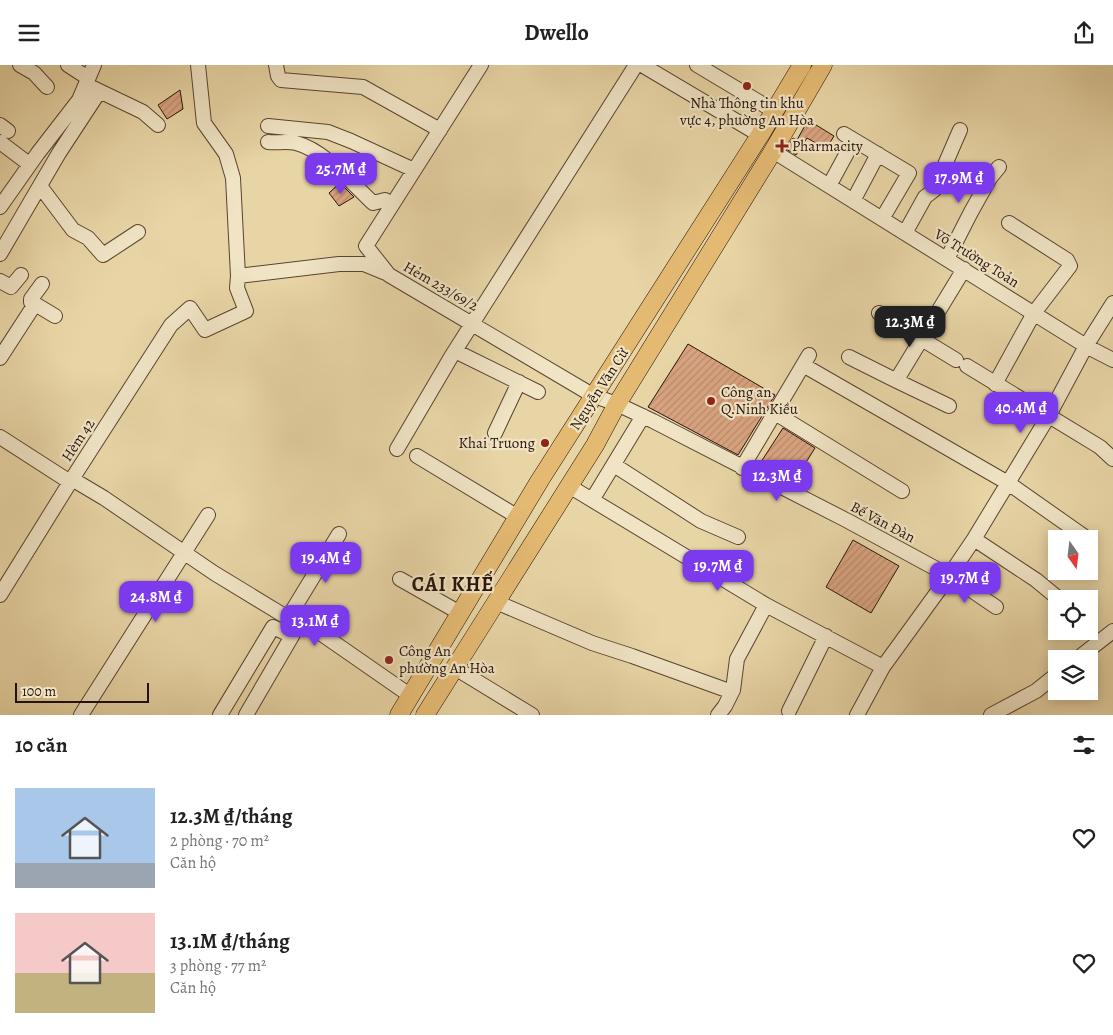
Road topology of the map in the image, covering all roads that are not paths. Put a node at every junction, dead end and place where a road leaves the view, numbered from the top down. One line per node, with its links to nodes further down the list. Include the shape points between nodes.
1 (20, 65): 13 (street, via 34,73)
2 (68, 65): 12 (street)
3 (94, 65): 12 (street)
4 (198, 65): 42 (street, via 204,123 226,154 233,178)
5 (276, 65): 18 (street, via 281,80 363,87)
6 (481, 65): 18 (street, Hẻm 233/69/2)
7 (636, 65): 50 (street)
8 (642, 65): 21 (street)
9 (697, 65): 15 (street)
10 (802, 65): 15 (main road, Nguyễn Văn Cừ)
11 (823, 65): 23 (main road, Nguyễn Văn Cừ)
12 (87, 81): 14 (street); 25 (street, via 79,100)
13 (47, 87)
14 (99, 91): 16 (street, via 143,112); 28 (street)
15 (774, 111): 21 (main road, Nguyễn Văn Cừ)
16 (158, 125)
17 (268, 126): 27 (street, via 328,132)
18 (440, 130): 27 (street, Hẻm 233/69/2)
19 (960, 130): 36 (street, via 934,190 925,197)
20 (3, 133): 25 (street)
21 (758, 138): 23 (main road); 61 (main road, Nguyễn Văn Cừ)
22 (268, 142): 31 (street, via 296,143 315,151 374,203 385,200)
23 (773, 151): 29 (street, Võ Trường Toản); 62 (main road, Nguyễn Văn Cừ)
24 (878, 154): 29 (street, via 849,137); 30 (street); 33 (street, via 909,173)
25 (27, 167): 28 (street); 32 (street)
26 (999, 167): 38 (street)
27 (414, 171): 31 (street, Hẻm 233/69/2)
28 (41, 184): 35 (street, via 73,230 88,238 103,255); 37 (street)
29 (829, 186): 30 (street, Võ Trường Toản)
30 (853, 201): 33 (street, Võ Trường Toản)
31 (392, 204): 41 (street, Hẻm 233/69/2, via 366,246)
32 (0, 207)
33 (882, 219): 36 (street, Võ Trường Toản)
34 (1009, 223): 48 (street, via 1070,264)
35 (138, 232)
36 (905, 233): 38 (street, Võ Trường Toản)
37 (0, 254)
38 (947, 259): 39 (street, Võ Trường Toản)
39 (964, 269): 48 (street, Võ Trường Toản); 51 (street)
40 (21, 275): 43 (street, via 11,287)
41 (389, 275): 42 (street, via 364,264 339,264); 50 (street, Hẻm 233/69/2)
42 (238, 276): 74 (street, Hèm 42, via 237,288 246,311 205,330 190,308 171,325)
43 (0, 281)
44 (42, 284): 46 (street, via 31,299)
45 (1113, 303): 52 (street)
46 (35, 304): 49 (street); 55 (street)
47 (879, 313): 51 (street)
48 (1034, 313): 52 (street, Võ Trường Toản); 59 (street)
49 (55, 316)
50 (473, 325): 53 (street); 61 (street, Hẻm 233/69/2)
51 (923, 339): 57 (street); 59 (street)
52 (1086, 345): 56 (street, Võ Trường Toản); 66 (street)
53 (455, 351): 58 (street); 69 (street)
54 (849, 357): 57 (street)
55 (0, 358)
56 (1113, 360)
57 (898, 381): 63 (street)
58 (519, 382): 60 (street); 67 (street)
59 (995, 384): 66 (street)
60 (538, 392)
61 (594, 396): 62 (street, Hẻm 233/69/2); 80 (main road, Nguyễn Văn Cừ)
62 (617, 404): 65 (street, Bế Văn Đàn); 76 (main road, Nguyễn Văn Cừ)
63 (949, 407)
64 (774, 413): 73 (street); 75 (street, via 806,360); 77 (street)
65 (643, 416): 72 (street); 73 (street, Bế Văn Đàn)
66 (1048, 417): 71 (street, via 1100,447); 75 (street)
67 (495, 433)
68 (0, 437): 74 (street)
69 (397, 449)
70 (417, 456): 80 (street)
71 (1113, 459)
72 (614, 465): 78 (street); 83 (street, via 701,521)
73 (742, 468): 86 (street, Bế Văn Đàn)
74 (71, 480): 85 (street, via 104,498); 89 (street, Hèm 42)
75 (1008, 483): 81 (street); 84 (street)
76 (570, 486): 78 (street); 90 (main road, Nguyễn Văn Cừ)
77 (902, 491)
78 (592, 500): 91 (street)
79 (208, 515): 85 (street)
80 (518, 517): 93 (main road, Nguyễn Văn Cừ)
81 (1075, 530)
82 (339, 534): 94 (street)
83 (738, 537)
84 (974, 539): 86 (street); 88 (street)
85 (184, 552): 94 (street); 105 (street)
86 (949, 576): 92 (street, Bế Văn Đàn); 99 (street)
87 (400, 579): 93 (street)
88 (1048, 590)
89 (0, 595)
90 (496, 602): 100 (main road, Nguyễn Văn Cừ); 102 (street, via 592,643)
91 (766, 605): 97 (street); 102 (street, via 737,659)
92 (996, 607)
93 (460, 613): 103 (main road, Nguyễn Văn Cừ)
94 (294, 619): 96 (street); 103 (street)
95 (1113, 631): 98 (street)
96 (292, 636): 106 (street, via 273,627); 107 (street)
97 (826, 636): 99 (street); 104 (street)
98 (1089, 650)
99 (883, 667): 112 (street)
100 (456, 668): 109 (main road, Nguyễn Văn Cừ); 110 (street)
101 (1048, 681): 113 (street)
102 (732, 692): 111 (street)
103 (411, 696): 108 (main road, Nguyễn Văn Cừ)
104 (789, 711)
105 (81, 715)
106 (220, 715)
107 (246, 715)
108 (399, 715)
109 (425, 715)
110 (532, 715)
111 (718, 715)
112 (857, 715)
113 (992, 715)

